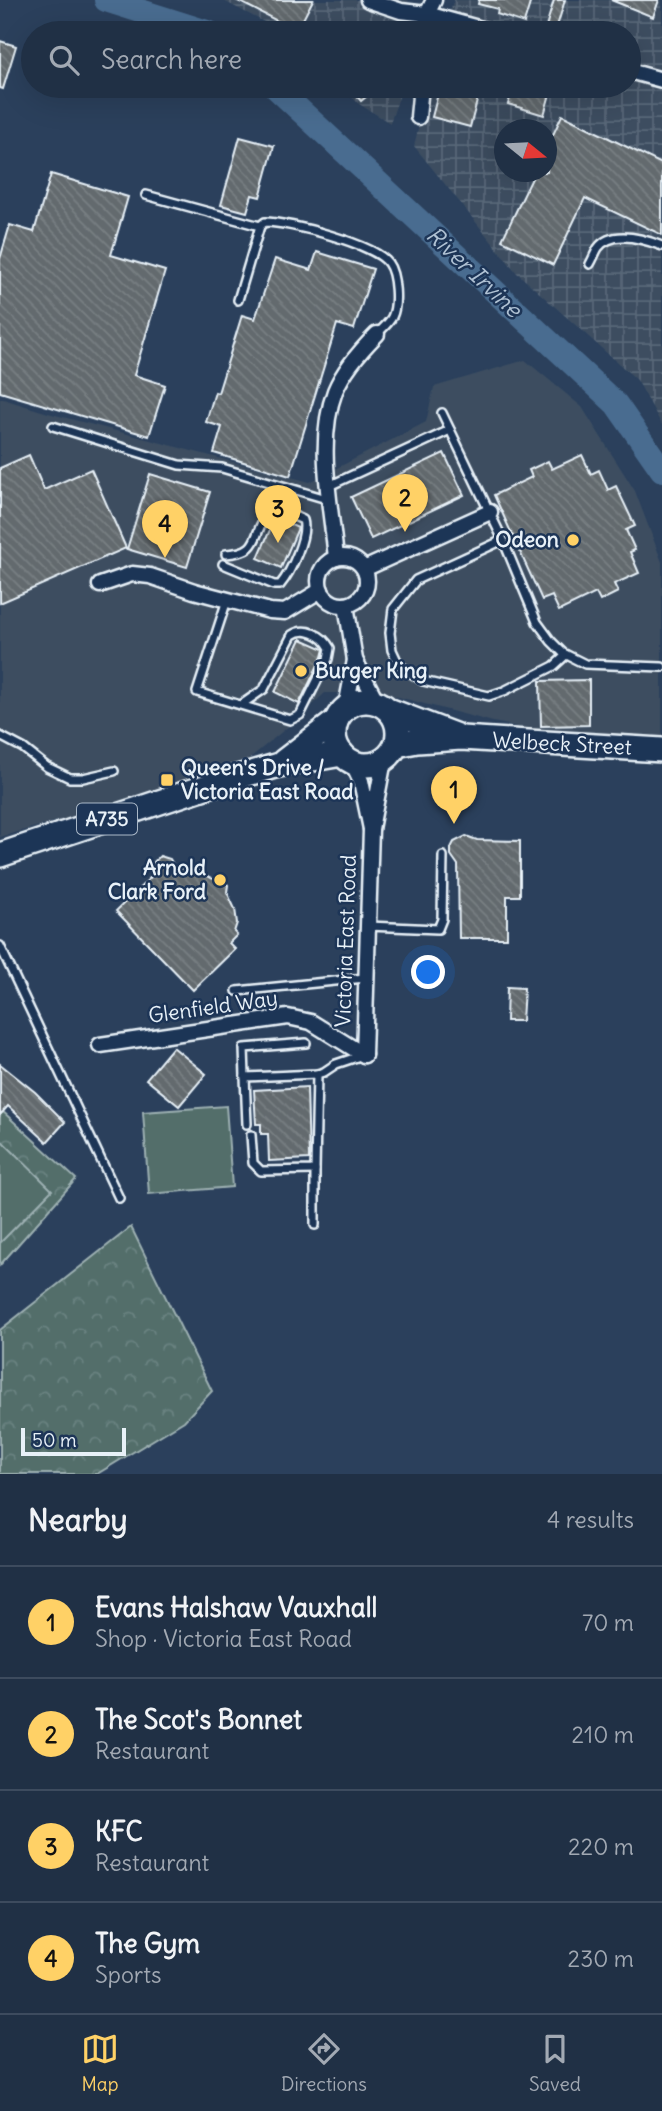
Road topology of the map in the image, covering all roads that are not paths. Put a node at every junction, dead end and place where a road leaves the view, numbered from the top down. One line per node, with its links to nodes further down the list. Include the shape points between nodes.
1 (368, 0): 3 (street)
2 (433, 0): 3 (street)
3 (427, 14): 4 (street); 5 (street)
4 (426, 21)
5 (452, 21)
6 (641, 73): 7 (street)
7 (660, 75)
8 (420, 98): 9 (street)
9 (418, 117)
10 (146, 195): 11 (lane)
11 (260, 226): 14 (lane); 15 (lane, via 281,222 309,230 373,251 389,264 396,297 392,317)
12 (662, 246): 13 (lane, via 616,237 598,248)
13 (590, 264)
14 (238, 300)
15 (377, 334): 19 (street, via 335,390 325,454)
16 (442, 413): 18 (lane)
17 (53, 426): 19 (lane, via 179,465 222,468)
18 (450, 430): 19 (lane); 20 (lane)
19 (330, 493): 23 (street)
20 (490, 512): 21 (lane); 25 (street)
21 (503, 540): 30 (lane, via 537,622); 30 (lane, via 416,580 393,609 392,650 400,665 423,681 489,696 554,666)
22 (226, 554): 24 (lane, via 252,548 268,512 279,509 303,520 306,527 280,585)
23 (336, 558): 25 (street, via 352,559); 27 (street, via 323,567)
24 (223, 564)
25 (364, 569): 29 (street, via 365,592)
26 (100, 585): 28 (street, via 132,574)
27 (321, 590): 28 (street, via 285,612); 29 (street, via 331,602)
28 (228, 599): 33 (lane, via 197,692)
29 (346, 605): 31 (street)
30 (566, 655): 32 (lane, via 585,664)
31 (355, 660): 34 (street); 35 (street)
32 (662, 667)
33 (241, 705): 33 (lane, via 290,720 300,715 330,648 306,630 297,631 264,689)
34 (384, 707): 35 (main road, A735, via 366,700 355,702); 37 (main road, Welbeck Street / A735); 39 (main road, via 398,727)
35 (341, 714): 40 (main road, via 334,738); 41 (main road, A735)
36 (0, 736): 42 (lane, via 70,778)
37 (461, 738): 38 (main road, Welbeck Street / A735); 39 (main road, Welbeck Street / A735, via 417,741)
38 (662, 750)
39 (390, 753): 40 (main road, A735, via 368,765); 43 (street, Victoria East Road)
40 (347, 758): 41 (main road, A735); 43 (street, Victoria East Road, via 362,781)
41 (279, 765): 44 (main road, A735)
42 (114, 771)
43 (370, 829): 46 (street, Victoria East Road)
44 (0, 855)
45 (443, 856): 46 (lane, via 438,929)
46 (367, 926): 48 (street, Victoria East Road)
47 (0, 946): 58 (lane)
48 (365, 978): 49 (lane); 52 (street, Victoria East Road)
49 (237, 991)
50 (306, 1043): 54 (lane, via 244,1048)
51 (100, 1045): 52 (street, Glenfield Way, via 288,1017 311,1021)
52 (364, 1055): 53 (lane)
53 (317, 1074): 54 (lane); 57 (lane)
54 (245, 1077): 55 (lane)
55 (247, 1124)
56 (251, 1135): 57 (lane, via 253,1163 261,1171)
57 (315, 1170): 59 (lane)
58 (119, 1198)
59 (315, 1225)

